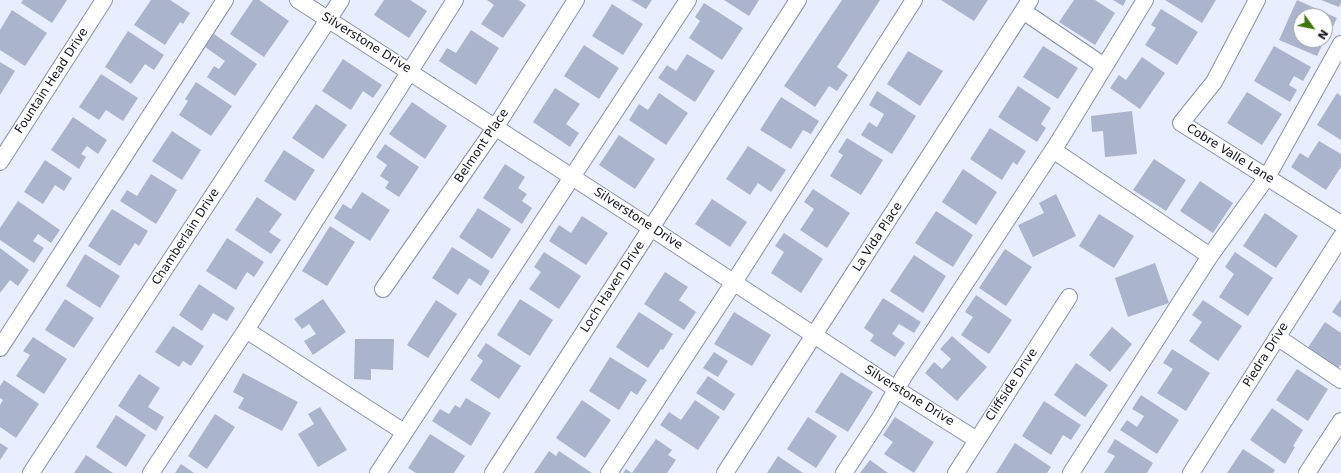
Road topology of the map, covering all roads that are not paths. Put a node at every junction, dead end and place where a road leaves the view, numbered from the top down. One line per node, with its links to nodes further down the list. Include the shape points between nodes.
1 (104, 0): 19 (street, Fountain Head Drive)
2 (225, 0): 32 (street)
3 (298, 0): 13 (street, Silverstone Drive)
4 (341, 0): 13 (street, Chamberlain Drive)
5 (455, 0): 16 (street)
6 (576, 0): 17 (street, Belmont Place)
7 (688, 0): 20 (street)
8 (798, 0): 23 (street, Loch Haven Drive)
9 (914, 0): 26 (street)
10 (1145, 0): 15 (street)
11 (1257, 0): 21 (street, Cobre Valle Lane, via 1214,82 1181,123)
12 (1026, 6): 15 (street); 30 (street, La Vida Place)
13 (329, 19): 16 (street, Silverstone Drive); 38 (street, Chamberlain Drive)
14 (1341, 44): 21 (street)
15 (1104, 66): 18 (street)
16 (411, 71): 17 (street, Silverstone Drive); 29 (street)
17 (495, 128): 20 (street, Silverstone Drive); 27 (street, Belmont Place)
18 (1053, 150): 25 (street); 34 (street)
19 (0, 162)
20 (571, 176): 23 (street, Silverstone Drive); 36 (street)
21 (1267, 177): 22 (street, Cobre Valle Lane); 25 (street)
22 (1341, 224)
23 (651, 228): 26 (street, Silverstone Drive); 41 (street, Loch Haven Drive)
24 (1341, 237): 31 (street, Piedra Drive)
25 (1210, 256): 46 (street)
26 (734, 282): 30 (street, Silverstone Drive); 42 (street)
27 (383, 289)
28 (1069, 297): 37 (street, Cliffside Drive)
29 (246, 330): 36 (street); 39 (street)
30 (814, 335): 34 (street, Silverstone Drive); 43 (street, La Vida Place)
31 (1277, 337): 33 (street); 47 (street, Piedra Drive)
32 (0, 348)
33 (1341, 380)
34 (896, 389): 37 (street, Silverstone Drive); 44 (street)
35 (1341, 421): 48 (street)
36 (404, 432): 40 (street)
37 (977, 440): 45 (street, Cliffside Drive)
38 (31, 473)
39 (151, 473)
40 (378, 473)
41 (493, 473)
42 (609, 473)
43 (725, 473)
44 (844, 473)
45 (956, 473)
46 (1071, 473)
47 (1191, 473)
48 (1307, 473)

